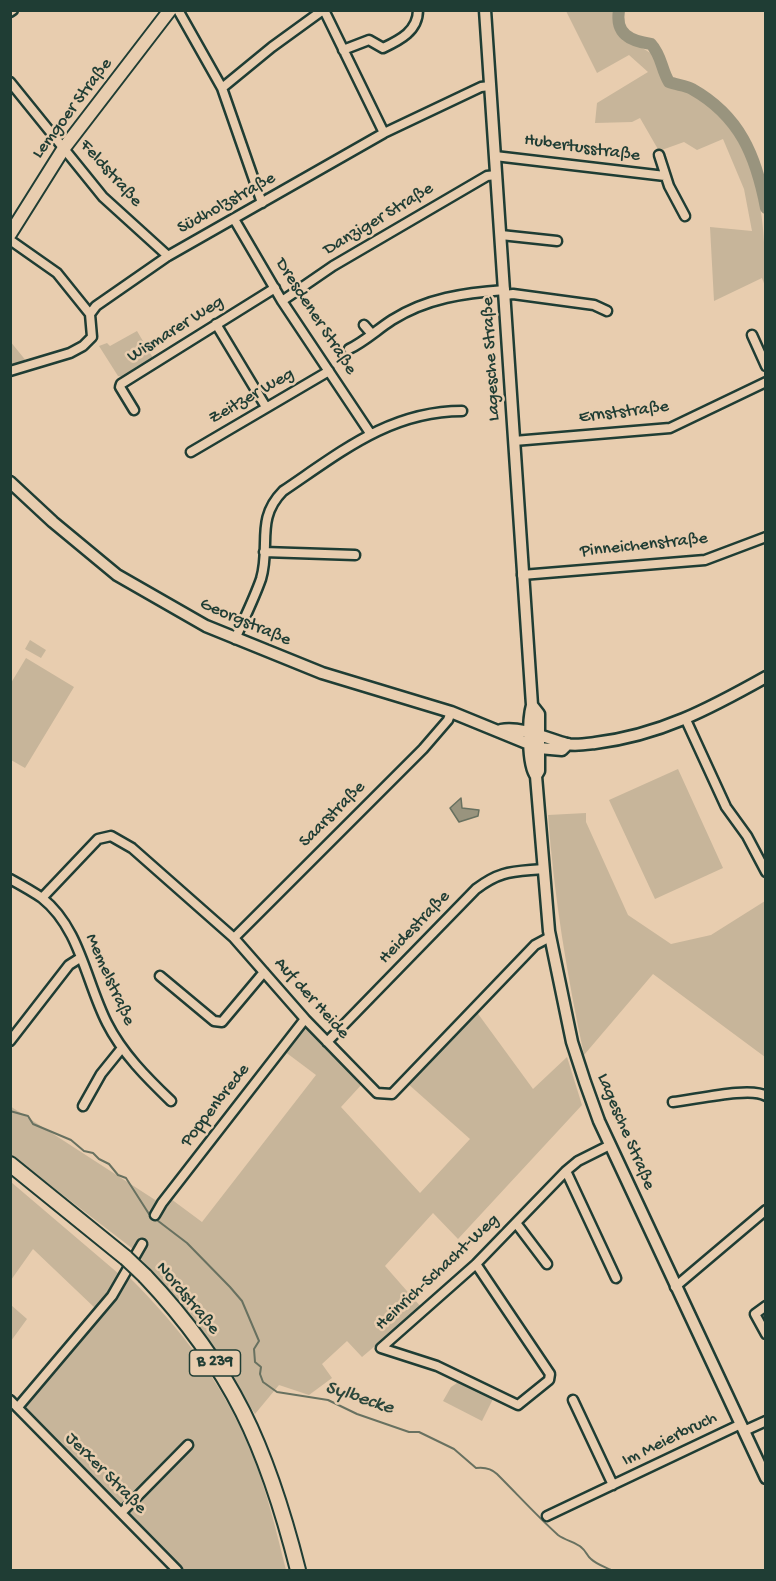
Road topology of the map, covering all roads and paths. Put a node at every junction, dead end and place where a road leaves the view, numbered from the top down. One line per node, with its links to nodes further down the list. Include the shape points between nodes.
1 (170, 10): 11 (main road, Lemgoer Straße)
2 (178, 10): 9 (street)
3 (324, 10): 6 (street); 9 (street)
4 (418, 10): 6 (street, via 413,29 398,40 383,48 369,40)
5 (485, 10): 8 (street, Lagesche Straße)
6 (343, 50): 10 (street)
7 (10, 82): 11 (street, Feldstraße)
8 (490, 86): 10 (street, Südholzstraße); 13 (street, Lagesche Straße)
9 (222, 88): 16 (street)
10 (384, 133): 16 (street, Südholzstraße)
11 (64, 148): 19 (main road, Lemgoer Straße); 23 (street, Feldstraße, via 104,197)
12 (659, 155): 15 (street, Hubertusstraße)
13 (495, 156): 14 (street, Lagesche Straße); 15 (street, Hubertusstraße)
14 (496, 175): 20 (street, Lagesche Straße); 26 (street, Danziger Straße, via 487,176 385,234)
15 (665, 176): 17 (street, Hubertusstraße)
16 (262, 203): 18 (street, Südholzstraße)
17 (685, 216)
18 (234, 219): 23 (street, Südholzstraße); 24 (street, Dresdener Straße)
19 (10, 234)
20 (501, 235): 22 (street); 25 (street, Lagesche Straße)
21 (10, 240): 28 (street, via 57,273)
22 (557, 241)
23 (168, 256): 28 (street, Südholzstraße)
24 (275, 288): 26 (street, Dresdener Straße); 29 (street, Wismarer Weg)
25 (505, 292): 27 (street, via 594,305); 31 (street, via 432,301); 42 (street, Lagesche Straße)
26 (282, 301): 36 (street, Dresdener Straße)
27 (607, 311)
28 (90, 314): 35 (street, via 92,337 83,346)
29 (216, 324): 38 (street); 39 (street, Wismarer Weg, via 121,384)
30 (364, 325): 31 (street)
31 (371, 333): 33 (street)
32 (752, 335): 34 (street)
33 (349, 349)
34 (765, 366)
35 (10, 371)
36 (329, 371): 38 (street, Zeitzer Weg); 41 (street, Dresdener Straße)
37 (765, 382): 42 (street, Ernststraße, via 670,428)
38 (266, 407): 43 (street, Zeitzer Weg)
39 (134, 410)
40 (462, 411): 41 (street, via 419,414)
41 (370, 433): 46 (street, via 272,501 266,517)
42 (514, 441): 48 (street, Lagesche Straße)
43 (191, 452)
44 (10, 482): 49 (street, Georgstraße, via 117,574 178,612)
45 (765, 537): 48 (street, Pinneichenstraße, via 705,560)
46 (264, 552): 47 (street); 49 (street, via 262,577)
47 (355, 555)
48 (522, 575): 53 (street, Lagesche Straße)
49 (235, 639): 51 (street, Georgstraße, via 322,673)
50 (765, 677): 52 (street)
51 (451, 712): 53 (street, Georgstraße, via 501,730 509,737); 58 (street, Saarstraße, via 428,743)
52 (686, 720): 53 (street, via 609,741 568,744 562,750); 55 (street, via 726,807 747,836)
53 (535, 741): 54 (street, Lagesche Straße)
54 (543, 869): 59 (street, Lagesche Straße); 65 (street, Heidestraße, via 503,873 476,889)
55 (765, 872)
56 (10, 879): 57 (street, Memelstraße)
57 (42, 898): 58 (street, Auf der Heide, via 98,839 111,836 132,848); 60 (street, Memelstraße, via 68,929)
58 (234, 938): 61 (street, Auf der Heide)
59 (550, 938): 65 (street, Auf der Heide, via 536,945 392,1094 377,1093); 71 (street, Lagesche Straße, via 572,1041 594,1110)
60 (80, 957): 64 (street, via 69,965); 66 (street, Memelstraße, via 95,999)
61 (264, 972): 62 (street, via 222,1022 214,1021); 63 (street, Auf der Heide)
62 (160, 976)
63 (305, 1019): 65 (street, Auf der Heide); 75 (street, Poppenbrede)
64 (10, 1041)
65 (327, 1042)
66 (122, 1048): 68 (street, Memelstraße); 70 (street, via 101,1074)
67 (765, 1096): 69 (street, via 743,1091)
68 (171, 1101)
69 (673, 1102)
70 (83, 1107)
71 (610, 1145): 73 (street, Heinrich-Schacht-Weg); 81 (street, Lagesche Straße)
72 (10, 1164): 95 (main road, Nordstraße / B 239, bridge, via 126,1258 206,1348 246,1413 277,1493)
73 (566, 1171): 76 (street, Heinrich-Schacht-Weg); 80 (street)
74 (765, 1210): 81 (street)
75 (155, 1215)
76 (516, 1222): 78 (street, Heinrich-Schacht-Weg); 79 (street, Heinrich-Schacht-Weg)
77 (142, 1244): 86 (street, via 112,1296)
78 (476, 1264): 78 (street, Heinrich-Schacht-Weg, via 381,1348 437,1366 518,1405 549,1380 549,1374)
79 (547, 1264)
80 (616, 1278)
81 (675, 1287): 88 (street, Lagesche Straße)
82 (765, 1306): 83 (street, via 755,1314)
83 (765, 1334)
84 (10, 1400): 86 (street, Jerxer Straße)
85 (573, 1400): 91 (street, Im Meierbruch)
86 (18, 1407): 92 (street, Jerxer Straße)
87 (765, 1421): 88 (street, Im Meierbruch)
88 (742, 1428): 90 (street, Lagesche Straße); 91 (street, Im Meierbruch)
89 (188, 1445): 92 (street)
90 (765, 1478)
91 (613, 1485): 93 (street, Im Meierbruch)
92 (121, 1513): 94 (street, Jerxer Straße)
93 (547, 1516)
94 (177, 1570)
95 (298, 1570)

